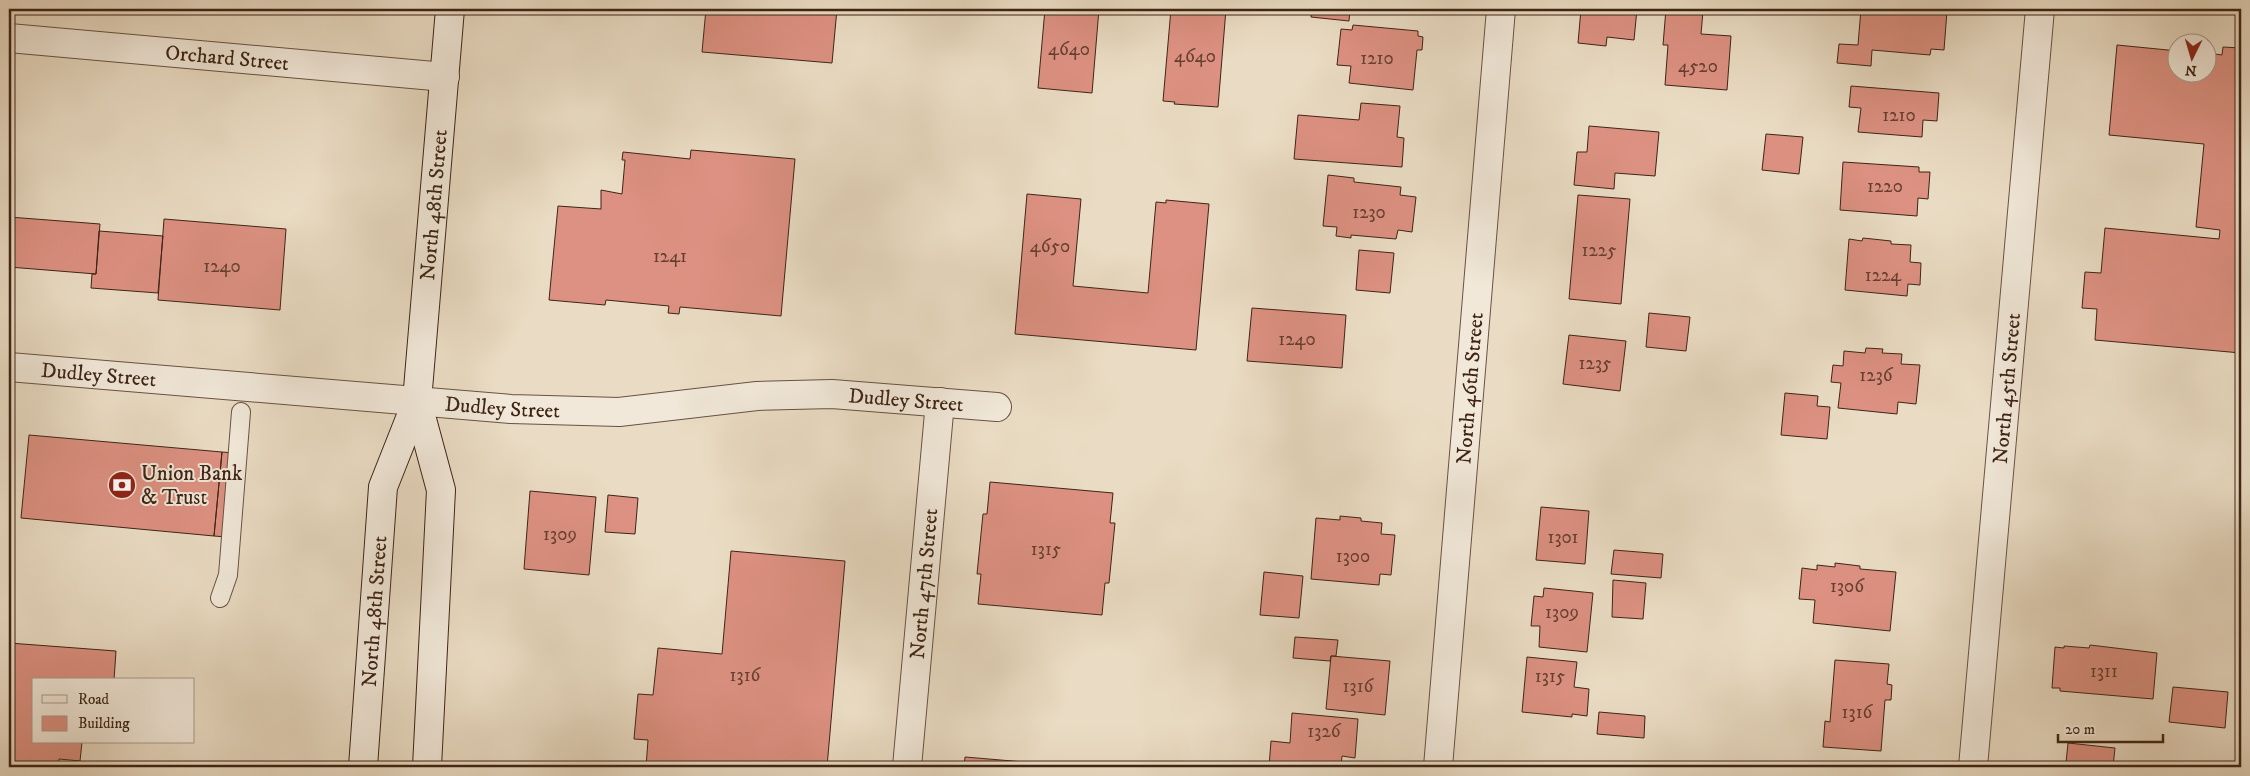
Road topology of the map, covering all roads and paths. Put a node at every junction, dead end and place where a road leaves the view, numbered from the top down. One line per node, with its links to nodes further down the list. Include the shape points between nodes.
1 (450, 9): 5 (street, North 48th Street)
2 (1501, 9): 15 (street, North 46th Street)
3 (2040, 9): 16 (street, North 45th Street)
4 (9, 38): 5 (street, Orchard Street)
5 (445, 77): 7 (street, North 48th Street)
6 (9, 367): 7 (street, Dudley Street)
7 (418, 401): 8 (street, Dudley Street, via 511,410 590,412 619,412 757,396 832,394); 12 (street, North 48th Street, via 383,487); 13 (street, North 48th Street, via 441,490)
8 (940, 402): 9 (street, Dudley Street); 14 (street, North 47th Street)
9 (997, 407)
10 (241, 412): 11 (lane, via 228,575)
11 (220, 598)
12 (362, 767)
13 (427, 767)
14 (907, 767)
15 (1438, 767)
16 (1972, 767)

